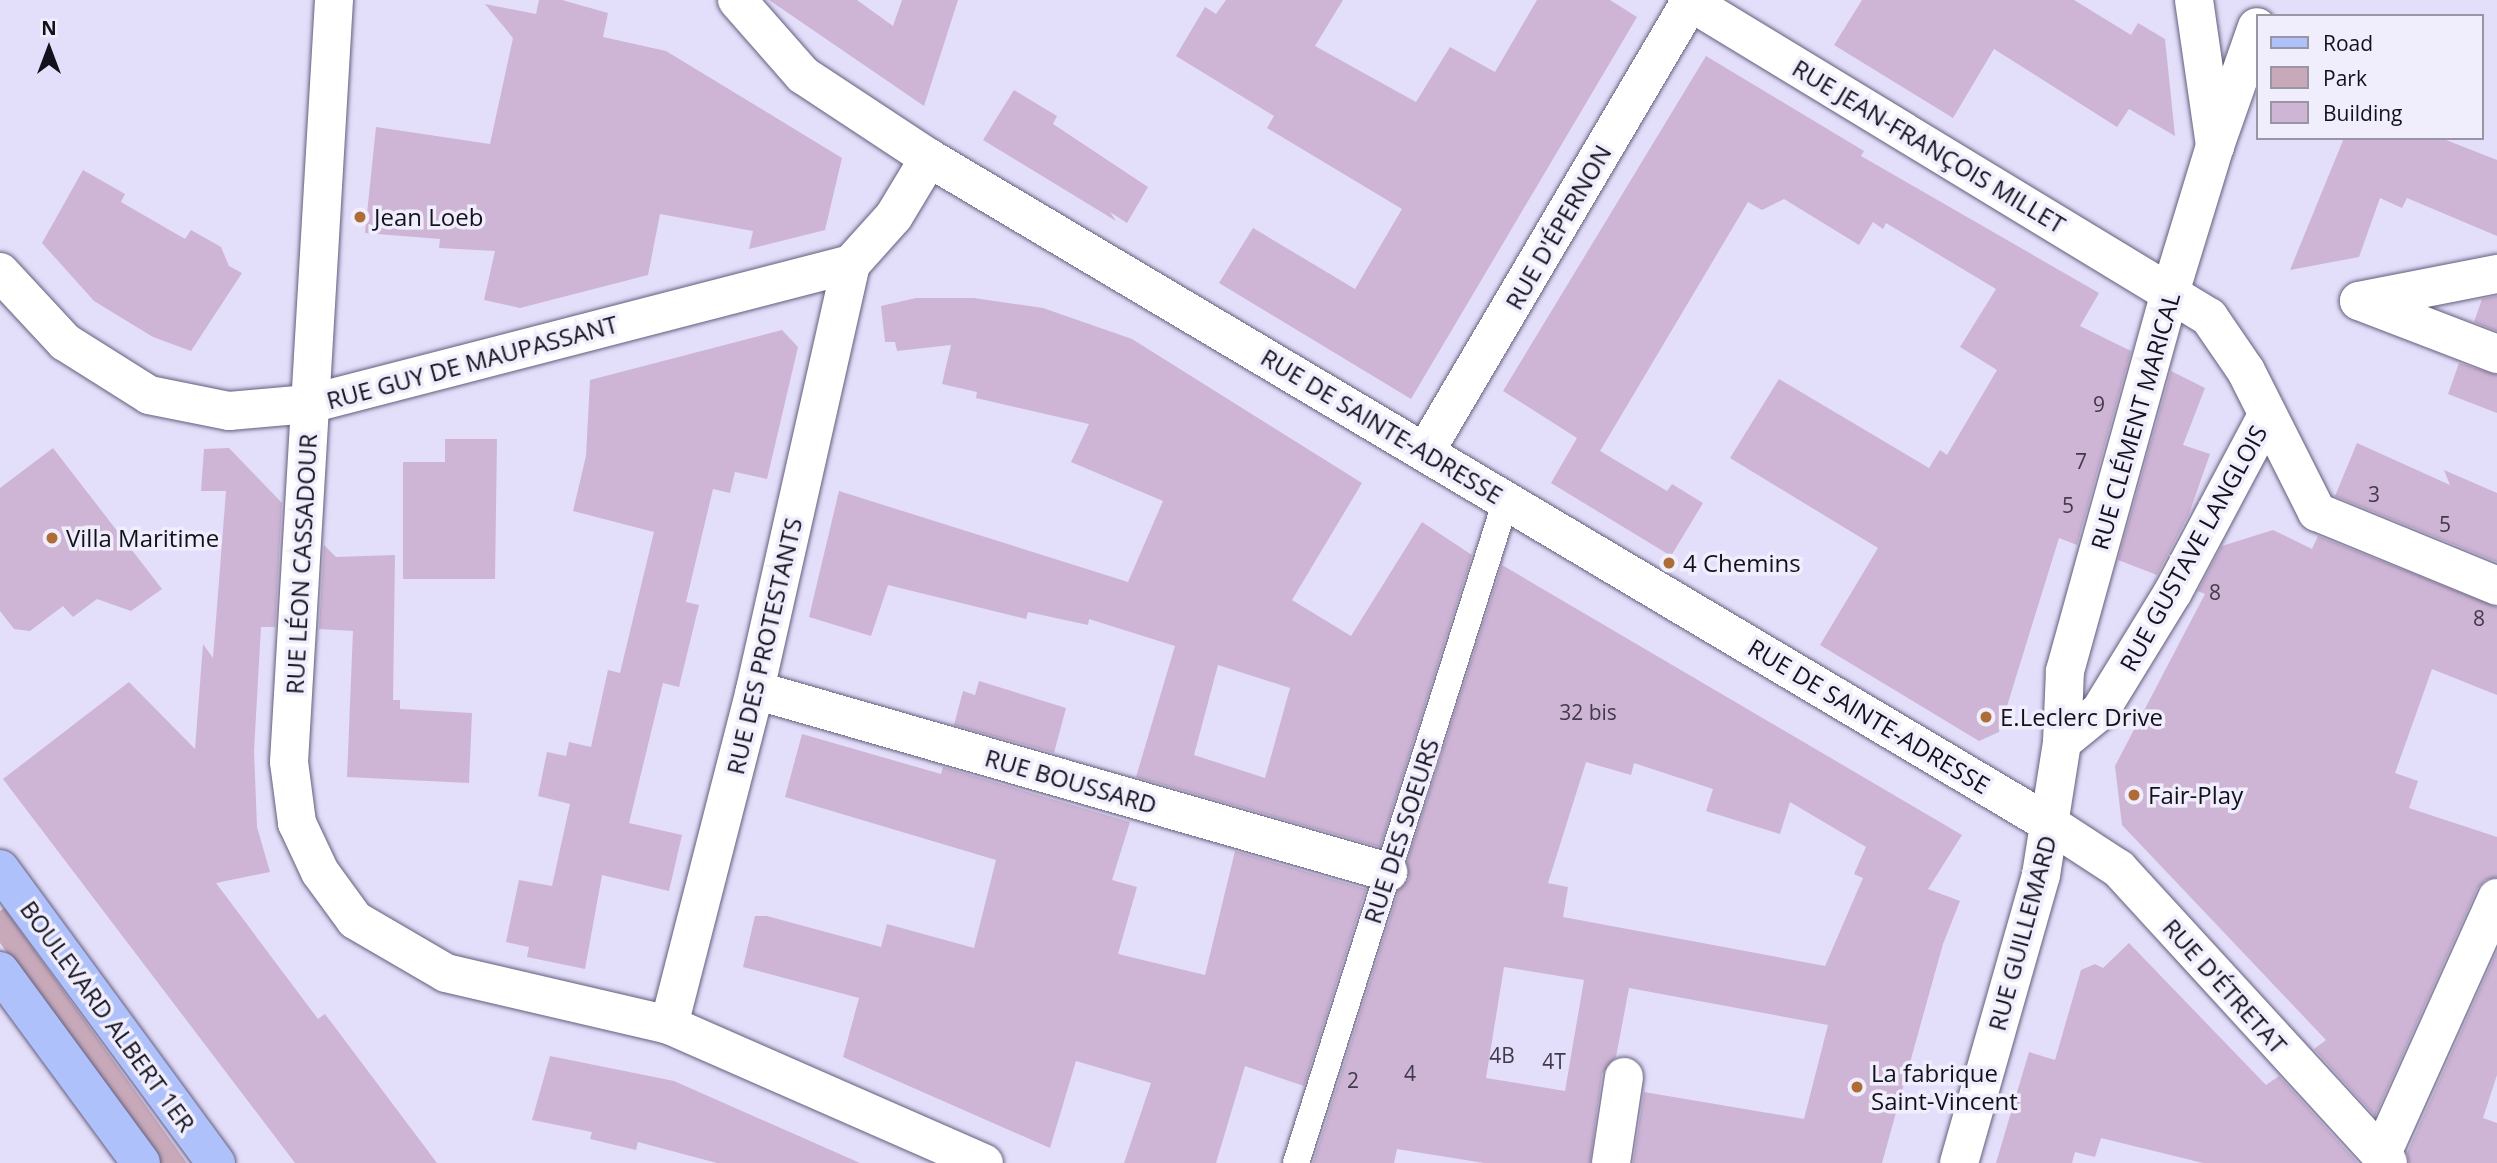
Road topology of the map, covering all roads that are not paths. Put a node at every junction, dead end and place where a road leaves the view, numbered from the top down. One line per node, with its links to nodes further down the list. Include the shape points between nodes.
1 (334, 0): 13 (street, RUE LÉON CASSADOUR)
2 (737, 0): 7 (street, RUE DE SAINTE-ADRESSE, via 803,75)
3 (2194, 0): 6 (street)
4 (1688, 1): 11 (street, RUE JEAN-FRANÇOIS MILLET); 15 (street, RUE D'ÉPERNON)
5 (2256, 30): 6 (street, RUE CLÉMENT MARICAL)
6 (2215, 146): 11 (street, RUE CLÉMENT MARICAL)
7 (929, 158): 8 (street, via 894,216); 15 (street, RUE DE SAINTE-ADRESSE)
8 (851, 264): 13 (street, RUE GUY DE MAUPASSANT); 18 (street, RUE DES PROTESTANTS)
9 (0, 272): 13 (street, RUE GUY DE MAUPASSANT, via 65,342 149,395 229,411)
10 (2497, 274): 12 (street, via 2359,301)
11 (2170, 293): 14 (street, RUE JEAN-FRANÇOIS MILLET, via 2209,317 2246,371); 19 (street, RUE CLÉMENT MARICAL, via 2065,671)
12 (2497, 354)
13 (309, 404): 25 (street, RUE LÉON CASSADOUR, via 311,446 289,762 297,823 320,872 355,920 446,973)
14 (2267, 415): 17 (street, RUE JEAN-FRANÇOIS MILLET, via 2316,512); 19 (street, RUE GUSTAVE LANGLOIS, via 2173,592 2100,711)
15 (1425, 453): 16 (street, RUE DE SAINTE-ADRESSE)
16 (1506, 500): 20 (street, RUE DE SAINTE-ADRESSE); 22 (lane, RUE DES SOEURS)
17 (2497, 586)
18 (755, 690): 22 (street, RUE BOUSSARD); 25 (street, RUE DES PROTESTANTS)
19 (2062, 742): 20 (street, RUE CLÉMENT MARICAL)
20 (2050, 824): 27 (street, RUE D'ÉTRETAT, via 2119,869); 33 (street, RUE GUILLEMARD, via 2041,875)
21 (0, 869): 29 (main road, BOULEVARD ALBERT 1ER)
22 (1388, 872): 31 (lane, RUE DES SOEURS)
23 (2497, 898): 27 (street)
24 (0, 971): 28 (main road)
25 (669, 1025): 30 (street, RUE LÉON CASSADOUR)
26 (1624, 1077): 32 (street)
27 (2384, 1159)
28 (141, 1163)
29 (216, 1163)
30 (984, 1163)
31 (1296, 1163)
32 (1611, 1163)
33 (1959, 1163)

